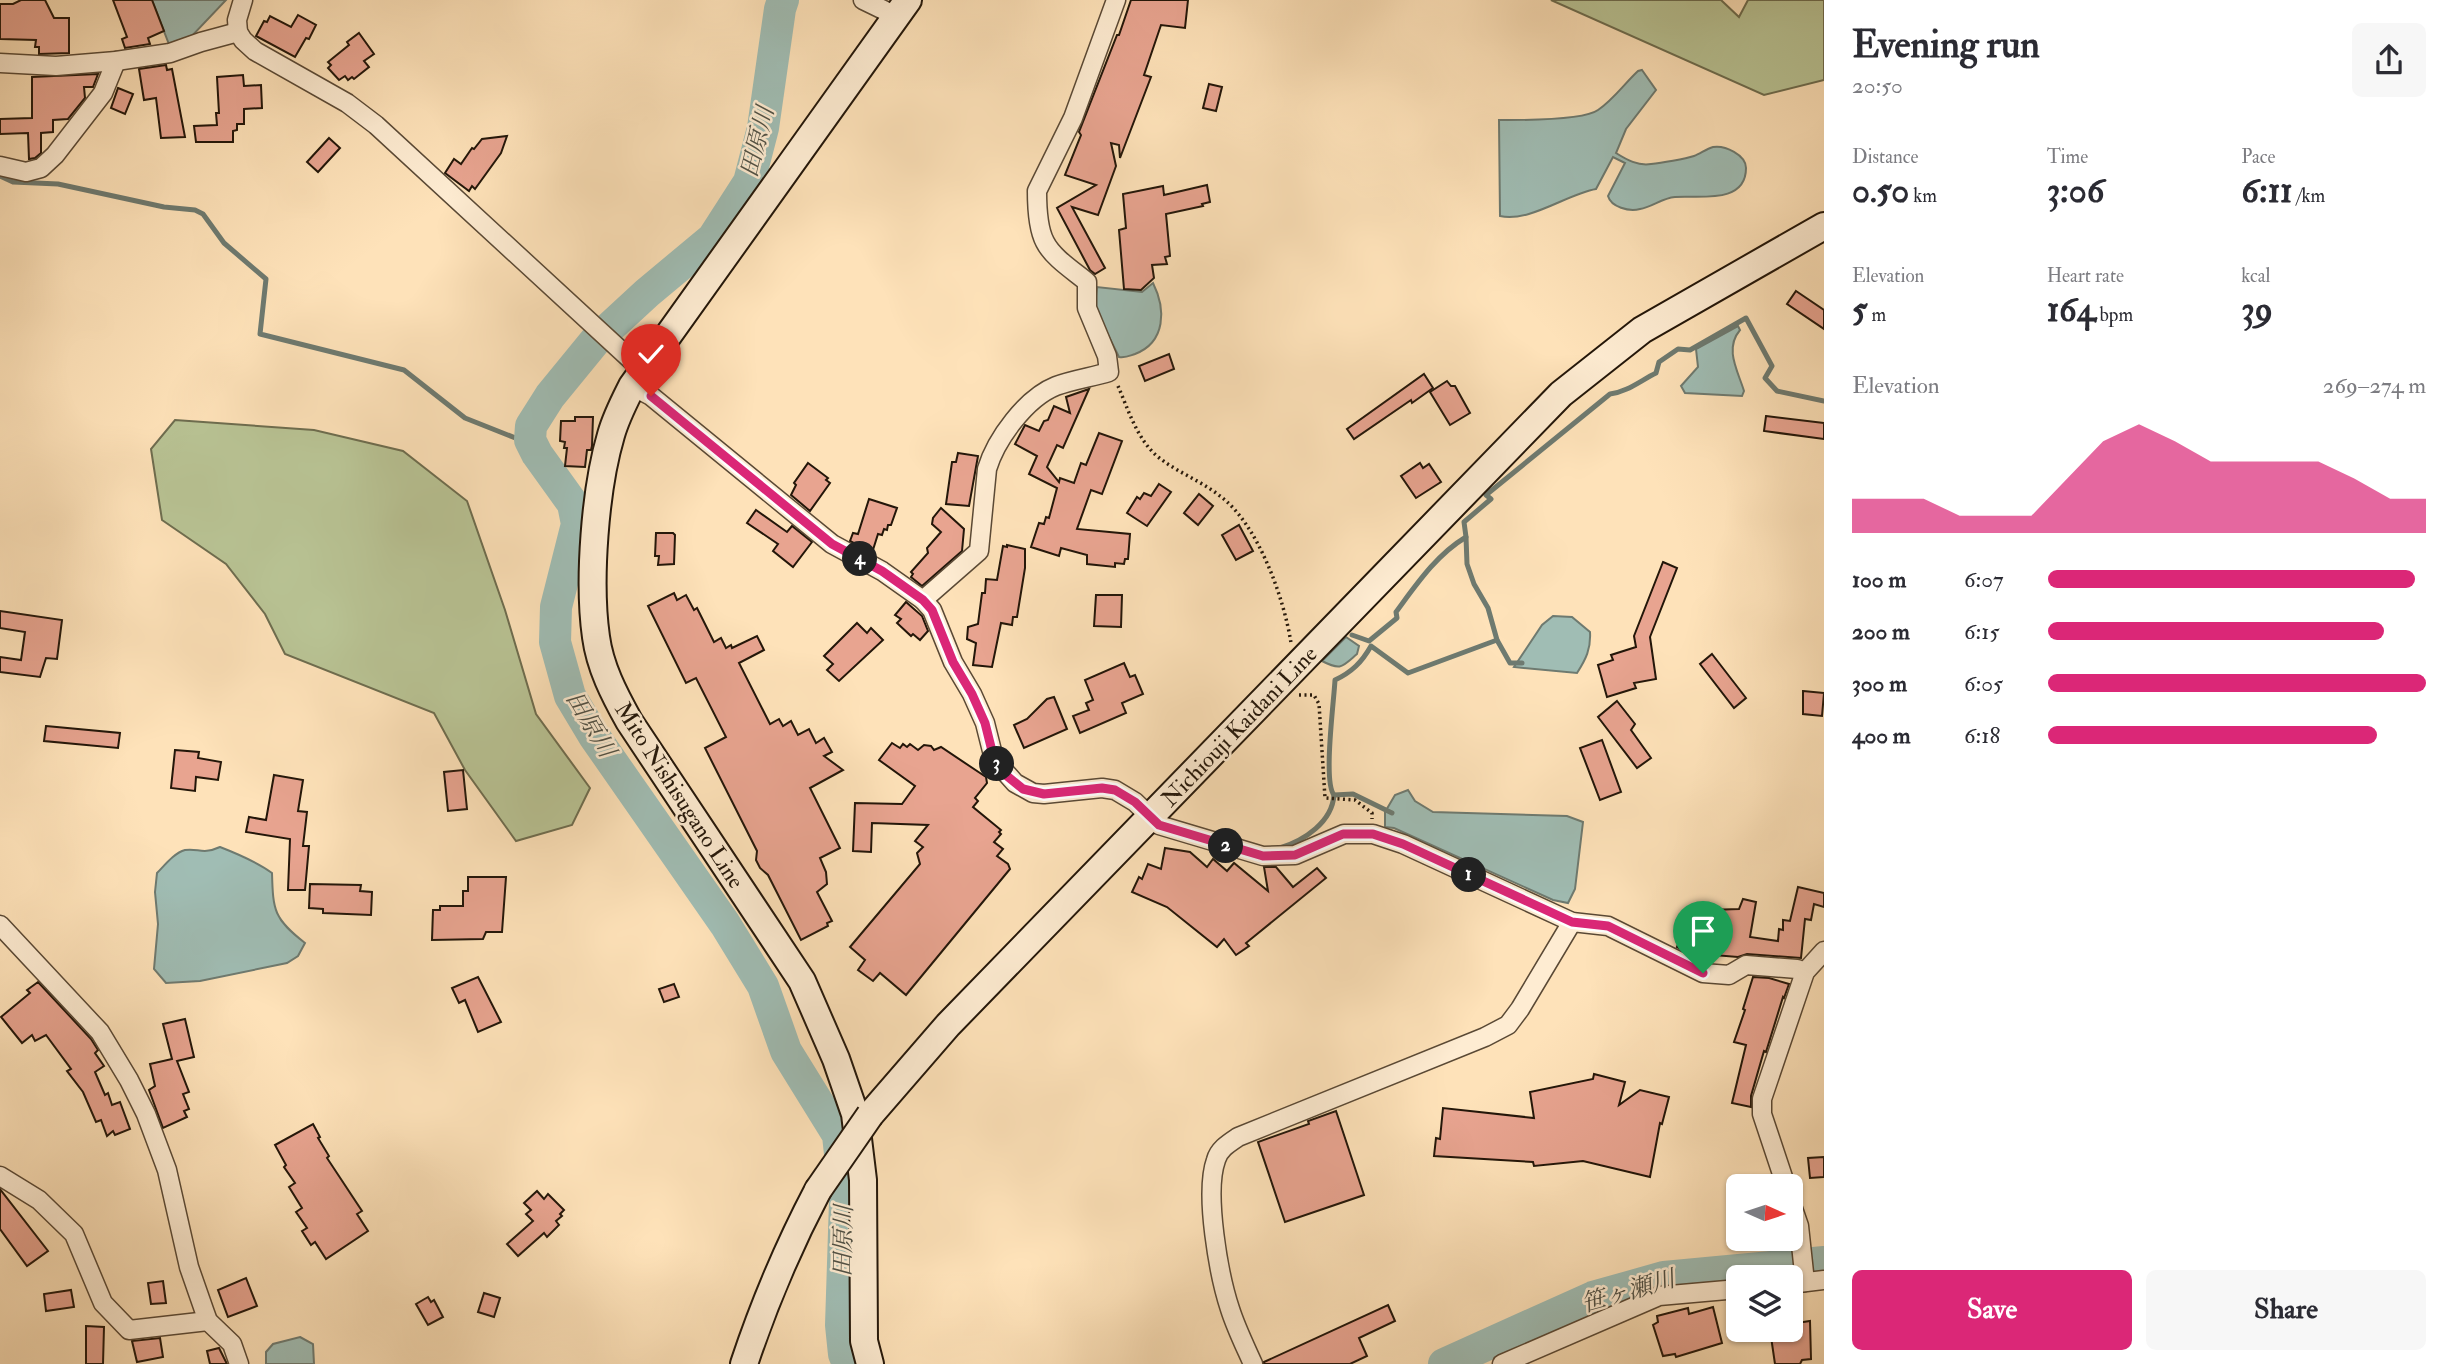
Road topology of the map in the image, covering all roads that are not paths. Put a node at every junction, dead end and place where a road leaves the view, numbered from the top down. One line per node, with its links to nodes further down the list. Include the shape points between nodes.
1 (243, 0): 5 (street)
2 (863, 0): 4 (street)
3 (1116, 0): 11 (street, via 1073,118 1037,191 1045,242 1087,282 1087,308 1109,372 1054,387 1016,417 990,457 979,551)
4 (902, 8): 10 (main road, Mito Nishisugano Line)
5 (238, 32): 6 (street, via 170,53); 10 (street, via 255,51 347,103 376,125 609,340)
6 (116, 61): 7 (street, via 56,66); 8 (street, via 103,93 41,168 26,172)
7 (0, 63)
8 (0, 166)
9 (1824, 226): 12 (main road, Nichiouji Kaidani Line, via 1642,330 1561,394)
10 (637, 378): 11 (street, via 651,396 832,544); 25 (main road, Mito Nishisugano Line, via 611,432 602,478 593,585 596,638 609,684 629,721 803,981 836,1059 855,1114 863,1180 864,1341)
11 (923, 600): 12 (street, via 932,610 1007,776 1033,793 1115,790)
12 (1150, 817): 13 (street, via 1173,831 1263,856 1295,855 1343,834 1373,834); 24 (main road, Nichiouji Kaidani Line, bridge, via 948,1025 870,1115 795,1234)
13 (1572, 922): 16 (street, via 1608,926 1703,973 1729,975 1746,965); 26 (street, via 1508,1024 1238,1137 1216,1158 1212,1214 1221,1270 1230,1308)
14 (0, 925): 22 (street, via 100,1032 129,1080 167,1170 189,1267)
15 (1824, 951): 16 (street)
16 (1805, 972): 17 (street, via 1762,1099 1762,1114)
17 (1782, 1174)
18 (0, 1175): 22 (street, via 39,1200 74,1234 103,1303 129,1330)
19 (1824, 1280): 20 (street)
20 (1803, 1281)
21 (1726, 1290): 27 (street, via 1659,1296)
22 (208, 1321): 23 (street, via 232,1343)
23 (239, 1364)
24 (744, 1364)
25 (870, 1364)
26 (1253, 1364)
27 (1502, 1364)

